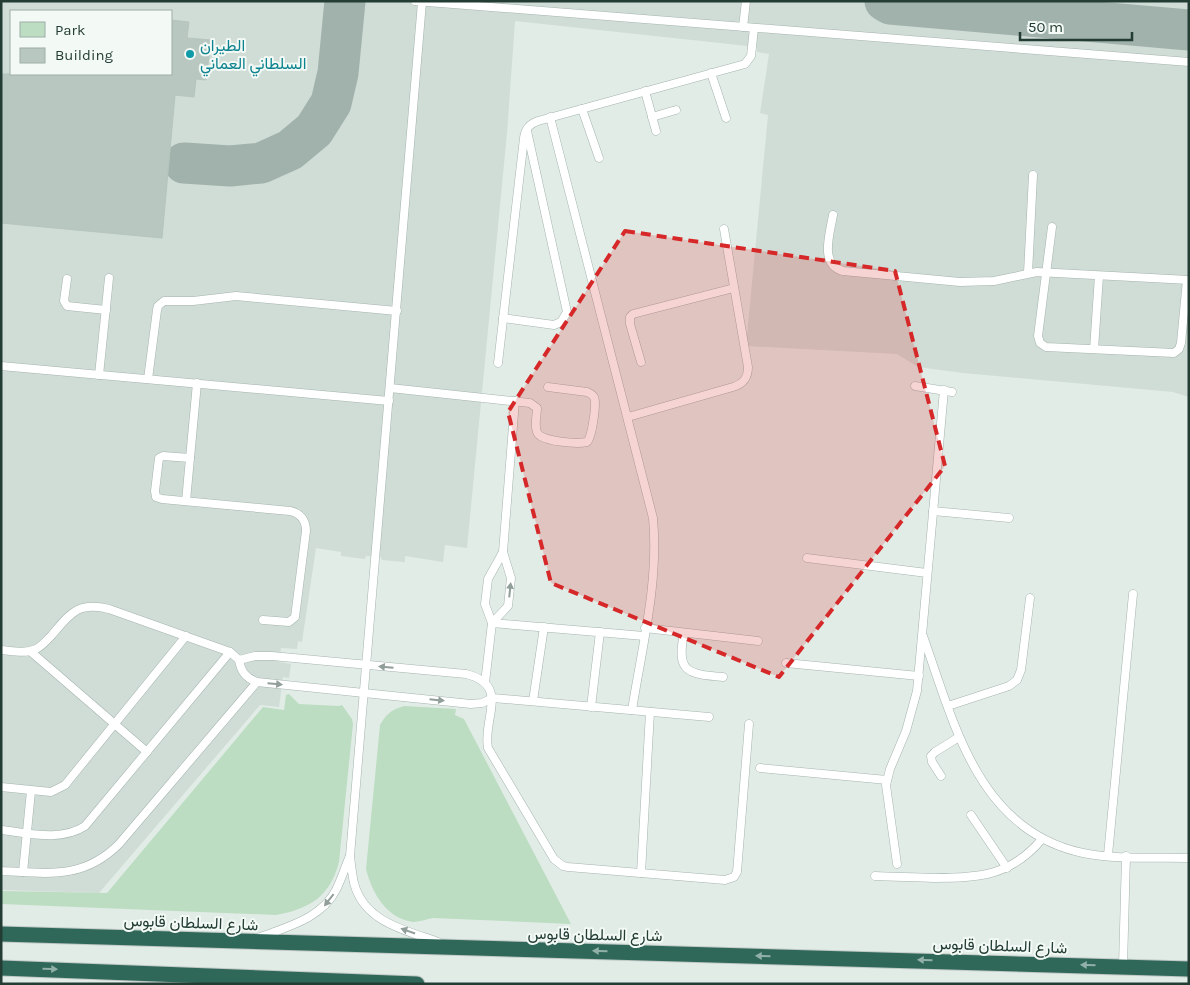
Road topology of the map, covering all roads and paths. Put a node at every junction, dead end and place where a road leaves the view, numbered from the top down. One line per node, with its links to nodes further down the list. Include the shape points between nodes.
1 (415, 1): 3 (lane)
2 (746, 1): 4 (lane)
3 (422, 2): 4 (lane); 29 (lane)
4 (743, 27): 5 (lane)
5 (754, 28): 6 (lane); 7 (lane, via 748,62)
6 (1189, 62)
7 (711, 73): 8 (lane); 13 (lane)
8 (644, 91): 9 (lane); 12 (lane)
9 (582, 109): 11 (lane); 16 (lane)
10 (676, 110): 12 (lane)
11 (550, 117): 14 (lane, via 534,122); 45 (lane)
12 (652, 117): 15 (lane)
13 (726, 118)
14 (526, 129): 30 (lane); 30 (lane, via 567,312 564,319 554,325)
15 (656, 131)
16 (599, 158)
17 (1033, 174): 22 (lane)
18 (833, 215): 22 (lane, via 828,254 830,264 838,270 971,282)
19 (1052, 227): 21 (lane)
20 (724, 229): 27 (lane)
21 (1046, 273): 22 (lane); 23 (lane); 31 (lane, via 1038,336 1040,343 1046,347)
22 (1028, 274)
23 (1099, 276): 26 (lane); 31 (lane)
24 (109, 278): 28 (lane)
25 (67, 279): 28 (lane, via 64,301 67,306)
26 (1188, 280): 31 (lane, via 1181,343 1177,352)
27 (734, 288): 32 (lane, via 632,314 630,324); 45 (lane, via 748,367 743,382)
28 (106, 310): 35 (lane)
29 (397, 311): 36 (lane, via 236,296 164,301 157,310); 40 (lane)
30 (503, 318): 33 (lane)
31 (1094, 350)
32 (641, 362)
33 (498, 363)
34 (1, 366): 35 (lane)
35 (99, 374): 36 (lane)
36 (148, 379): 37 (lane)
37 (197, 383): 43 (lane); 46 (lane)
38 (915, 386): 41 (lane)
39 (548, 387): 44 (lane, via 592,395 595,401 592,435 587,442 543,438 536,431 536,408 530,402)
40 (390, 388): 43 (lane); 44 (lane)
41 (944, 390): 42 (lane); 48 (lane)
42 (952, 392)
43 (389, 401): 69 (lane)
44 (515, 401): 50 (lane)
45 (628, 417): 59 (lane, via 654,532 654,574)
46 (190, 458): 47 (lane); 47 (lane, via 163,456 157,462 156,496)
47 (186, 501): 55 (lane, via 290,511 303,519 306,531 295,618 285,623)
48 (932, 511): 49 (lane); 52 (lane)
49 (1010, 518)
50 (503, 552): 56 (lane, via 488,579 485,604); 56 (lane, one-way to 50, via 506,610 509,601 511,574)
51 (807, 558): 52 (lane)
52 (927, 573): 60 (lane)
53 (1133, 594): 95 (lane)
54 (1030, 598): 77 (lane, via 1017,680 1009,686)
55 (263, 620)
56 (492, 623): 57 (lane); 73 (lane)
57 (544, 627): 58 (lane); 76 (lane)
58 (600, 632): 59 (lane); 78 (lane)
59 (645, 632): 61 (lane); 79 (lane)
60 (922, 632): 70 (lane); 77 (lane)
61 (684, 633): 63 (lane); 71 (lane, via 681,654 688,669 699,675)
62 (186, 636): 65 (lane, via 92,606 72,612 44,644); 66 (lane); 83 (lane)
63 (758, 642)
64 (1, 650): 65 (lane)
65 (30, 651): 83 (lane)
66 (230, 652): 67 (lane); 85 (lane)
67 (239, 660): 69 (lane, via 263,656); 72 (lane, via 246,676)
68 (786, 663): 70 (lane)
69 (366, 665): 73 (lane, one-way to 69, via 466,674); 74 (lane)
70 (919, 676): 88 (lane, via 906,731)
71 (723, 677)
72 (257, 682): 74 (lane, one-way to 74); 102 (lane, via 107,855 74,871 52,874)
73 (485, 683): 75 (lane)
74 (363, 692): 75 (lane, one-way to 75, via 477,704); 96 (lane)
75 (493, 698): 76 (lane); 103 (lane, via 488,748 554,860 568,867)
76 (533, 701): 78 (lane)
77 (948, 706): 84 (lane)
78 (592, 707): 79 (lane)
79 (632, 710): 80 (lane)
80 (650, 712): 81 (lane); 103 (lane)
81 (709, 717)
82 (749, 724): 103 (lane, via 736,875 728,880)
83 (114, 725): 85 (lane); 90 (lane, via 65,785 51,792)
84 (959, 737): 87 (lane, via 931,756); 94 (lane, via 976,772 993,796 1025,829)
85 (148, 752): 93 (lane, via 80,830 60,835)
86 (760, 768): 88 (lane)
87 (941, 776)
88 (886, 780): 99 (lane)
89 (1, 788): 90 (lane)
90 (31, 791): 93 (lane)
91 (971, 815): 100 (lane)
92 (1, 830): 93 (lane)
93 (26, 833): 102 (lane)
94 (1042, 839): 95 (lane, via 1074,851); 100 (lane, via 1026,856)
95 (1108, 855): 97 (lane)
96 (350, 856): 106 (lane, one-way to 106, via 336,890 324,906 307,918); 107 (lane, one-way to 96, via 394,927 375,915 357,892)
97 (1126, 856): 98 (lane); 108 (lane)
98 (1189, 858)
99 (898, 864)
100 (1007, 868): 104 (lane, via 974,878)
101 (1, 871): 102 (lane)
102 (23, 872)
103 (641, 873)
104 (875, 876)
105 (1, 934): 106 (highway, شارع السلطان قابوس)
106 (249, 942): 107 (highway, شارع السلطان قابوس)
107 (454, 948): 108 (highway, شارع السلطان قابوس, one-way to 107)
108 (1123, 966): 110 (highway, شارع السلطان قابوس)
109 (1, 968): 111 (highway, one-way to 111)
110 (1189, 969)
111 (417, 984)

